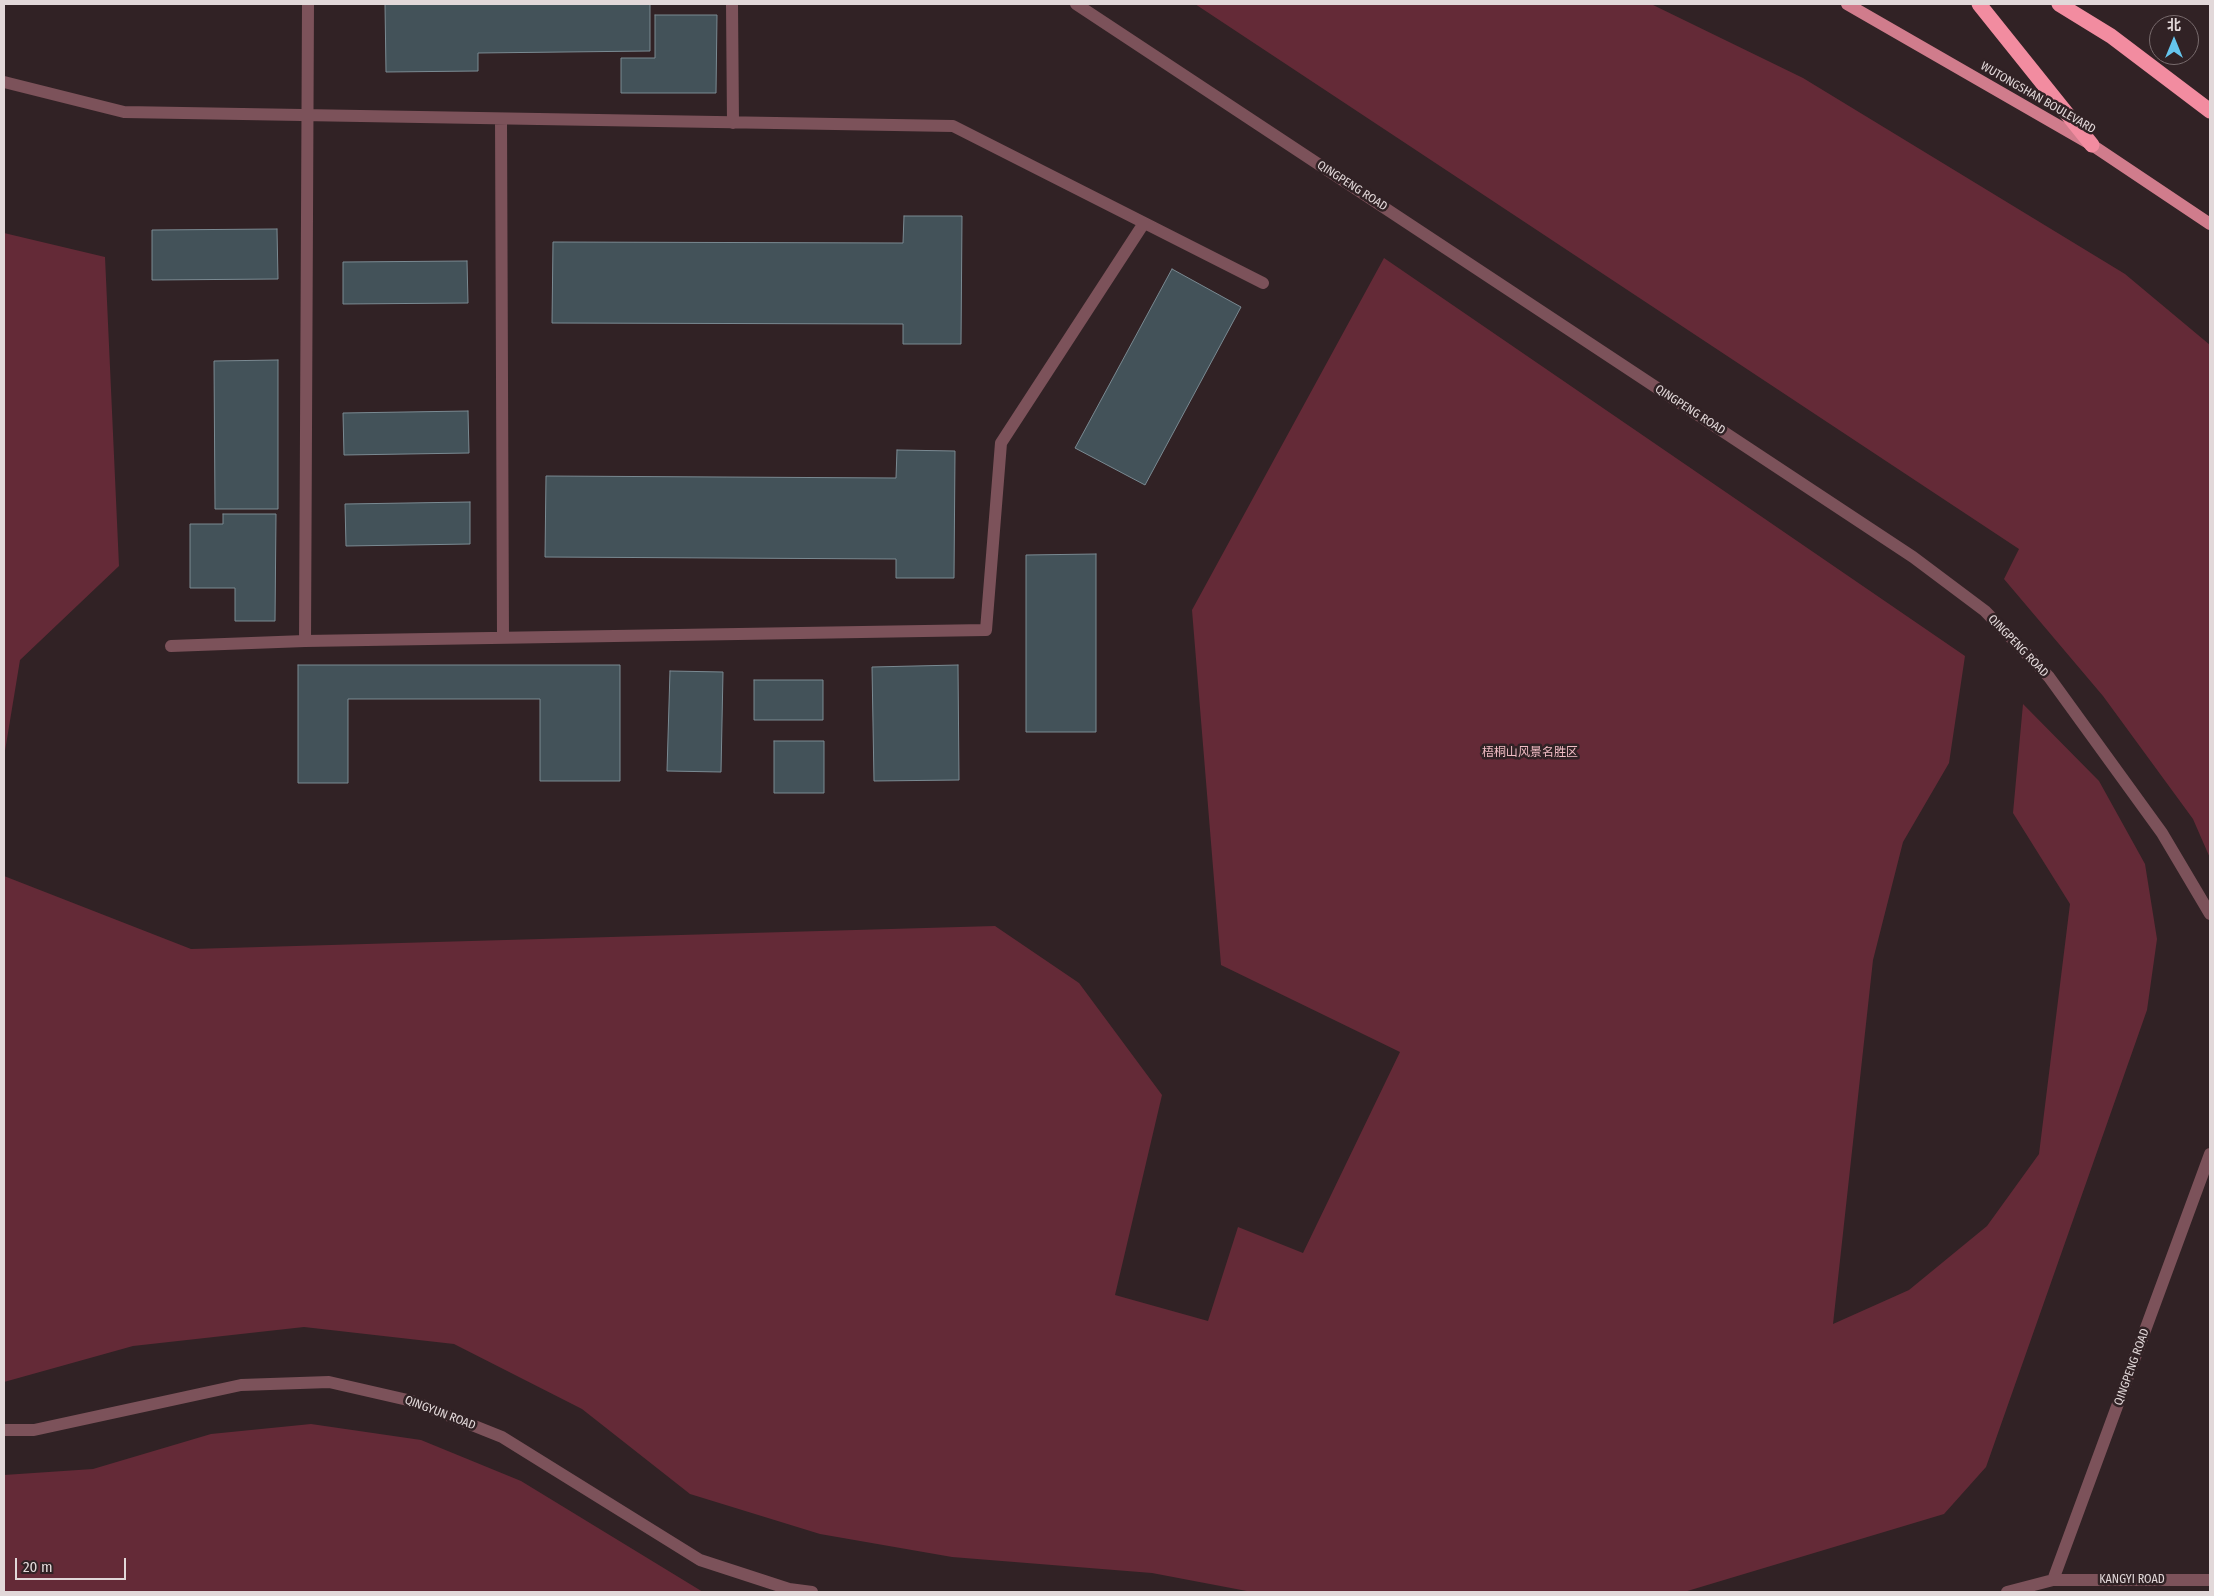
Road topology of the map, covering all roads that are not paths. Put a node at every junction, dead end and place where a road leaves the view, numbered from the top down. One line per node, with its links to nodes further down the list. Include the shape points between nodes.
1 (308, 4): 9 (street)
2 (732, 4): 11 (street)
3 (1076, 4): 19 (street, QINGPENG ROAD, via 1913,557 1985,611 2050,677 2162,833)
4 (1847, 4): 12 (main road, WUTONGSHAN BOULEVARD)
5 (1979, 4): 12 (highway)
6 (2059, 4): 8 (highway, via 2111,36)
7 (4, 82): 9 (street, via 124,112)
8 (2210, 111)
9 (307, 115): 10 (street); 17 (street)
10 (501, 119): 11 (street); 16 (street)
11 (733, 123): 13 (street, via 953,126)
12 (2092, 145): 14 (main road, WUTONGSHAN BOULEVARD)
13 (1144, 223): 15 (street); 16 (street, via 1001,443 986,630)
14 (2210, 224)
15 (1263, 283)
16 (503, 638): 17 (street)
17 (305, 641): 18 (street)
18 (171, 646)
19 (2210, 914)
20 (2210, 1154): 22 (street, QINGPENG ROAD)
21 (4, 1430): 24 (street, QINGYUN ROAD, via 34,1430 241,1385 329,1382 412,1401 502,1437 700,1560 789,1589)
22 (2053, 1580): 23 (street, KANGYI ROAD); 25 (street)
23 (2210, 1580)
24 (812, 1592)
25 (2007, 1592)

